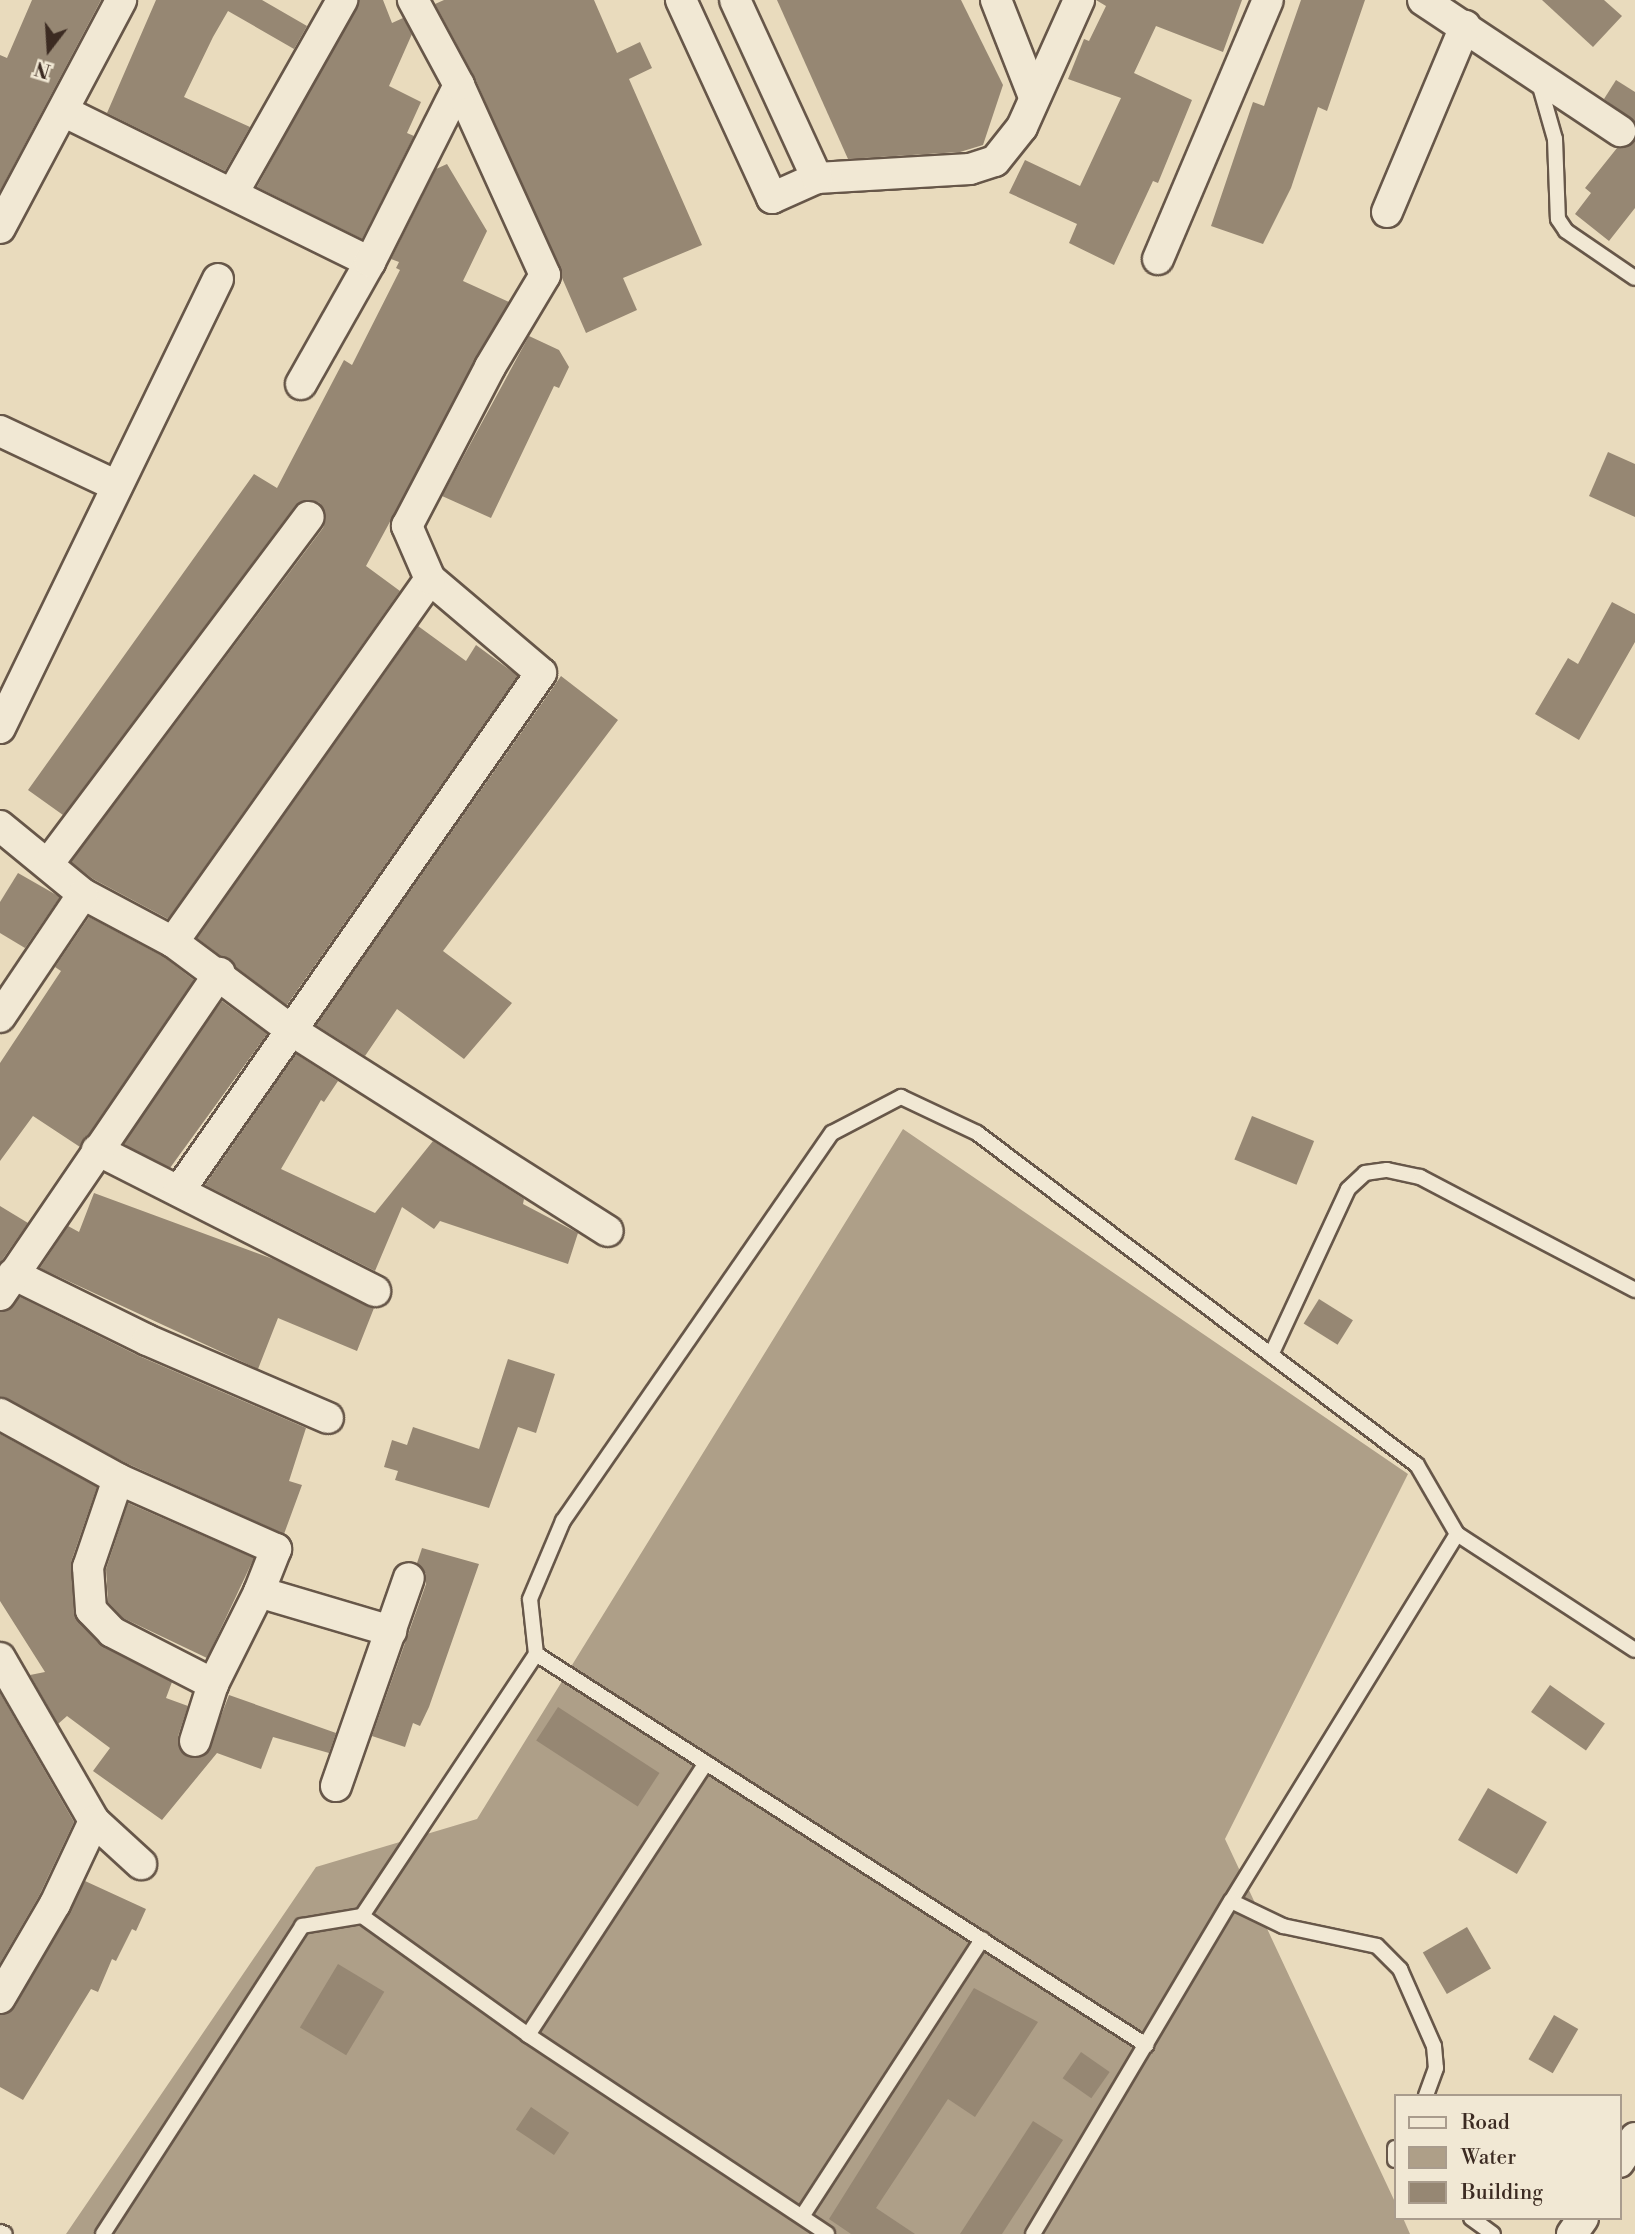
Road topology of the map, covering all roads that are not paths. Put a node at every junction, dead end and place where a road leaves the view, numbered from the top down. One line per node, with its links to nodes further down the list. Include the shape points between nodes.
1 (121, 0): 14 (street)
2 (342, 0): 17 (street)
3 (413, 0): 12 (street)
4 (681, 0): 16 (street, via 772,198)
5 (734, 0): 16 (street)
6 (996, 0): 13 (street)
7 (1079, 0): 13 (street)
8 (1268, 0): 20 (street)
9 (1423, 0): 10 (street)
10 (1465, 26): 11 (street); 18 (street)
11 (1537, 74): 15 (street); 22 (lane, via 1555,139 1558,219 1566,231)
12 (459, 85): 21 (street); 28 (street, via 545,275 490,367 407,526)
13 (1034, 97): 16 (street, via 1010,146 995,161 970,169)
14 (65, 111): 17 (street); 19 (street)
15 (1620, 131)
16 (817, 178)
17 (233, 193): 21 (street)
18 (1387, 212)
19 (0, 228)
20 (1158, 258)
21 (370, 261): 24 (street)
22 (1635, 278)
23 (218, 279): 26 (street)
24 (301, 384)
25 (0, 430): 26 (street)
26 (117, 486): 29 (street)
27 (309, 516): 31 (street)
28 (430, 579): 33 (street); 36 (street, via 541,673)
29 (0, 728)
30 (0, 826): 31 (street)
31 (48, 864): 32 (street)
32 (83, 894): 33 (street); 35 (street)
33 (173, 942): 34 (street)
34 (220, 973): 36 (street); 37 (street)
35 (0, 1017)
36 (291, 1030): 38 (street); 39 (street)
37 (97, 1150): 38 (street); 40 (street)
38 (179, 1191): 42 (street)
39 (608, 1231)
40 (7, 1284): 45 (street)
41 (1635, 1290): 43 (lane, via 1420,1177 1376,1171 1348,1189)
42 (375, 1291)
43 (1271, 1355): 47 (lane, via 1417,1465); 52 (lane, via 977,1133 901,1097 832,1133 564,1521 530,1599)
44 (0, 1414): 46 (street)
45 (328, 1418)
46 (118, 1479): 49 (street, via 276,1549); 54 (street, via 88,1567 92,1611 111,1632)
47 (1457, 1534): 51 (lane); 60 (lane)
48 (409, 1578): 50 (street)
49 (259, 1592): 50 (street); 54 (street)
50 (391, 1631): 57 (street)
51 (1635, 1650)
52 (536, 1654): 56 (lane); 61 (lane)
53 (0, 1658): 58 (street)
54 (213, 1684): 55 (street)
55 (195, 1741)
56 (706, 1763): 62 (lane); 64 (lane)
57 (336, 1786)
58 (94, 1821): 59 (street); 63 (street, via 55,1903)
59 (141, 1864)
60 (1231, 1901): 65 (lane); 66 (lane, via 1283,1926 1377,1946 1400,1969 1434,2046 1436,2068)
61 (362, 1916): 64 (lane); 71 (lane, via 302,1926)
62 (982, 1939): 65 (lane); 69 (lane)
63 (0, 1998)
64 (528, 2035): 69 (lane)
65 (1146, 2045): 73 (lane)
66 (1427, 2094)
67 (1635, 2138): 68 (street)
68 (1621, 2159)
69 (803, 2215): 72 (lane)
70 (1474, 2220): 74 (lane)
71 (103, 2234)
72 (827, 2234)
73 (1034, 2234)
74 (1493, 2234)

